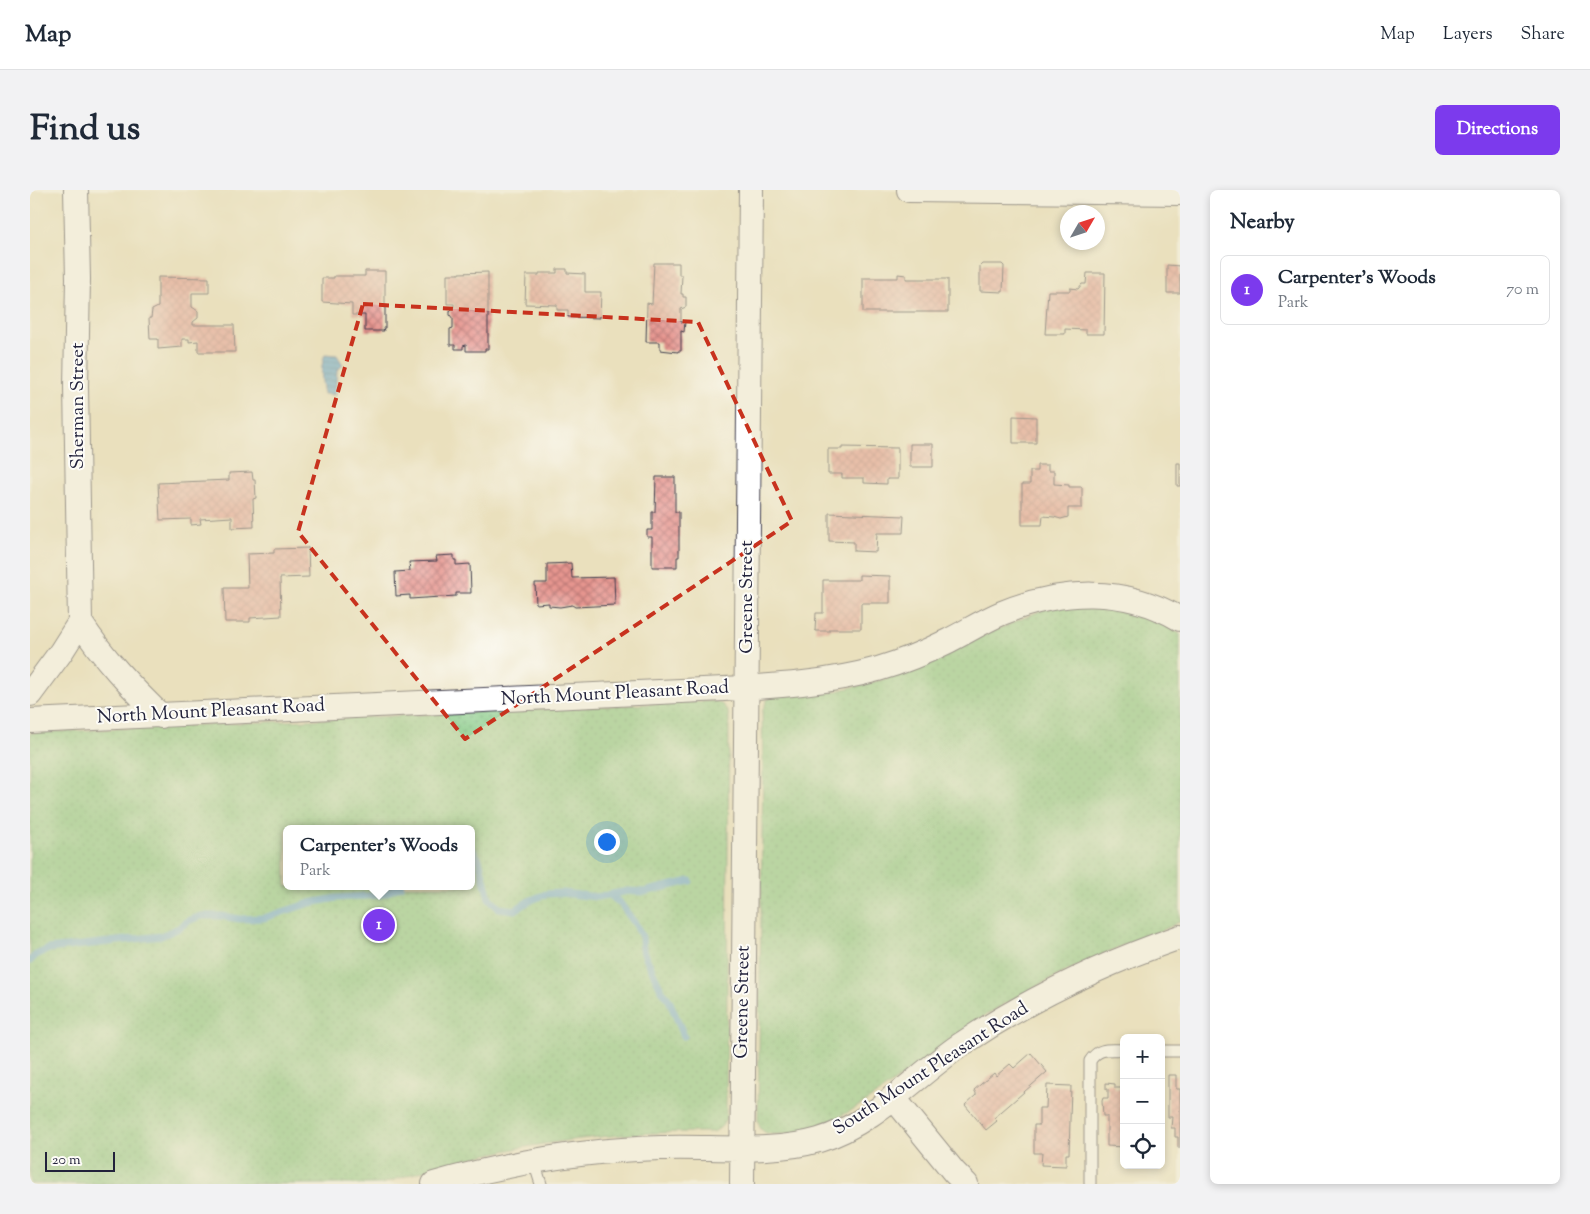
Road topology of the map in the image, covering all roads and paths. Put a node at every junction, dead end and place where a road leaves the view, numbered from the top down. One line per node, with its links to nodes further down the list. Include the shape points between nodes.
1 (76, 190): 6 (street, Sherman Street)
2 (751, 190): 7 (street, Greene Street)
3 (909, 190): 4 (street)
4 (1180, 193)
5 (1180, 619): 7 (street, North Mount Pleasant Road, via 1153,605 1117,596 1080,593 1061,596 1001,614 923,652 878,669 814,681)
6 (80, 622): 8 (street); 9 (street, via 114,669)
7 (746, 688): 9 (street, North Mount Pleasant Road); 16 (street, Greene Street)
8 (30, 694)
9 (161, 716): 10 (street, North Mount Pleasant Road)
10 (30, 721)
11 (1180, 937): 15 (street, South Mount Pleasant Road, via 1100,968 1017,1010 959,1046)
12 (1120, 1050): 22 (lane, via 1103,1050 1095,1053 1090,1061)
13 (1165, 1051): 14 (lane)
14 (1180, 1051)
15 (893, 1097): 16 (street, South Mount Pleasant Road, via 836,1134 798,1145); 21 (street)
16 (742, 1148): 17 (street, South Mount Pleasant Road, via 611,1151); 20 (street, Greene Street)
17 (534, 1162): 18 (street, South Mount Pleasant Road); 19 (lane)
18 (434, 1184)
19 (540, 1184)
20 (742, 1184)
21 (966, 1184)
22 (1090, 1184)

